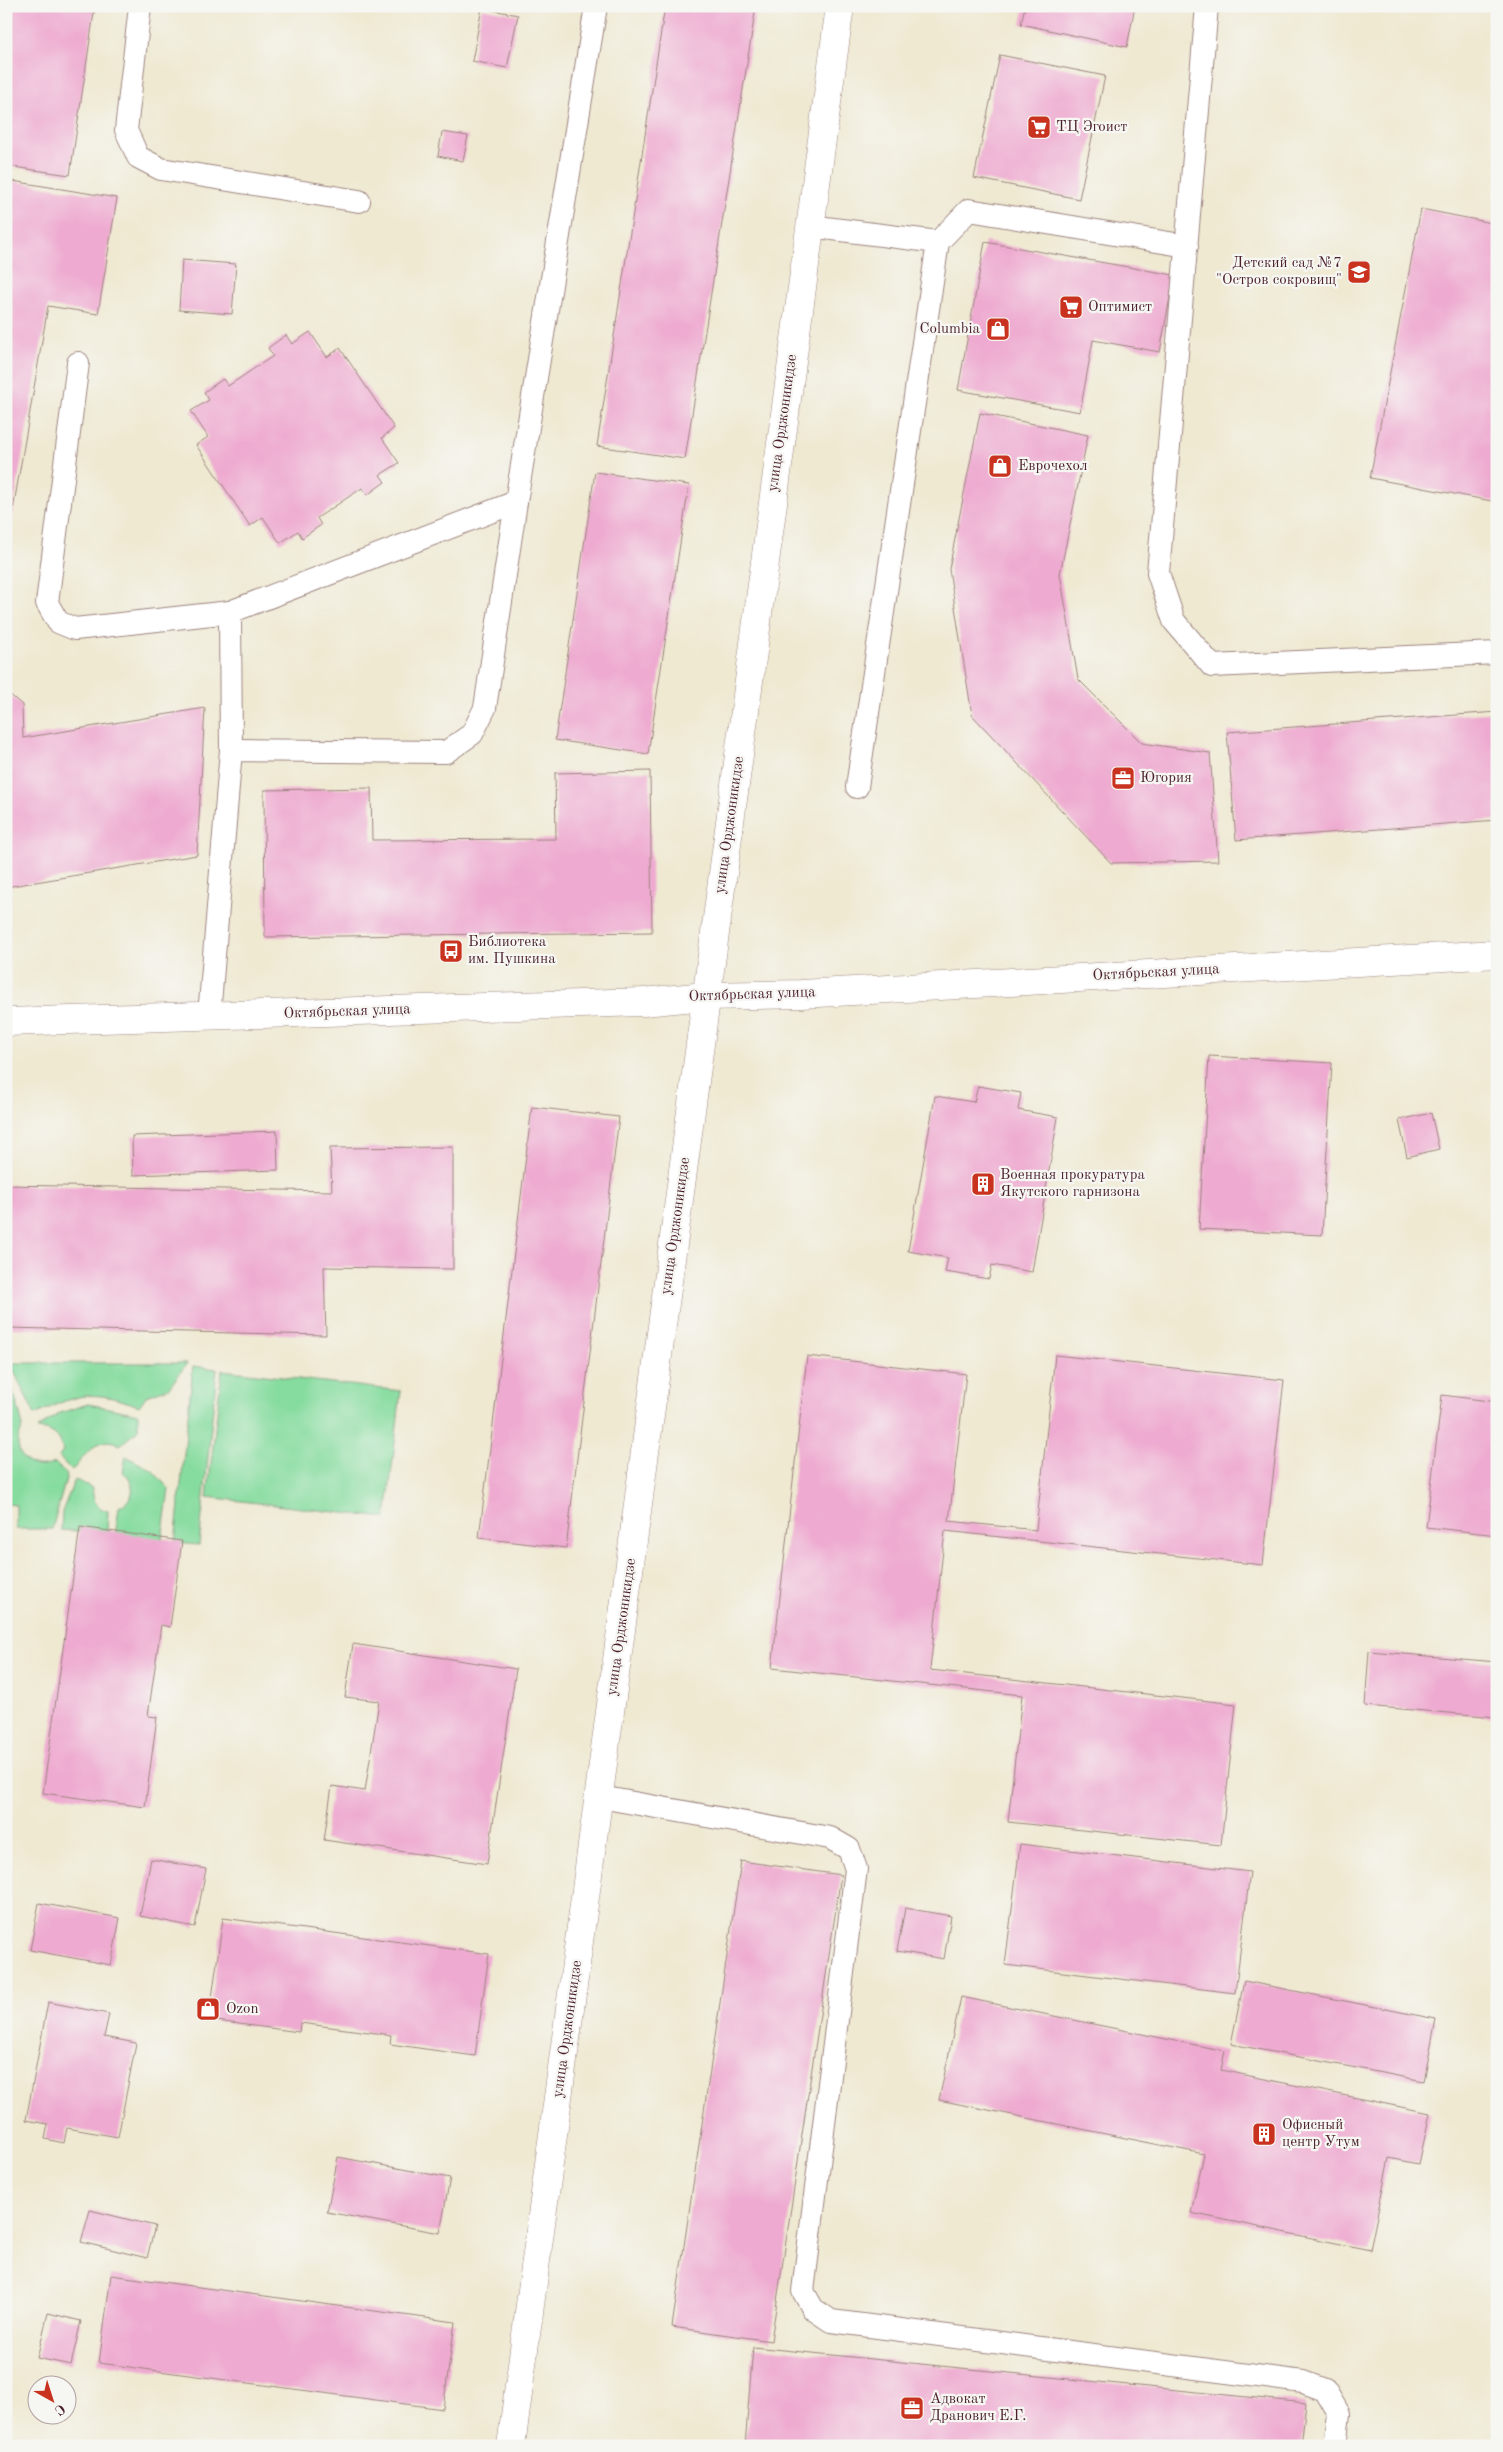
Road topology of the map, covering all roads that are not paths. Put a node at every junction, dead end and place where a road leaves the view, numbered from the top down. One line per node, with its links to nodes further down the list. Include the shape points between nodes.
1 (140, 6): 5 (lane, via 126,130 138,157 161,169)
2 (596, 6): 10 (lane)
3 (840, 6): 6 (street, улица Орджоникидзе)
4 (1207, 6): 8 (lane)
5 (360, 200)
6 (809, 226): 7 (lane); 16 (street, улица Орджоникидзе)
7 (938, 242): 8 (lane, via 969,210); 14 (lane)
8 (1187, 246): 12 (lane, via 1158,573 1174,620 1212,666)
9 (78, 363): 11 (lane, via 47,603 58,622 76,629)
10 (516, 502): 11 (lane); 13 (lane, via 485,708 472,734 446,752)
11 (230, 612): 13 (lane)
12 (1497, 653)
13 (231, 750): 17 (lane)
14 (857, 787)
15 (1497, 954): 16 (street, Октябрьская улица, via 801,994)
16 (706, 996): 17 (street, Октябрьская улица, via 643,1002); 19 (street, улица Орджоникидзе)
17 (209, 1016): 18 (street, Октябрьская улица)
18 (6, 1022)
19 (600, 1797): 20 (street, улица Орджоникидзе); 21 (lane, via 830,1838 849,1849 856,1869 803,2291 813,2309 830,2322 1303,2382 1325,2390 1339,2414)
20 (511, 2446)
21 (1334, 2446)

